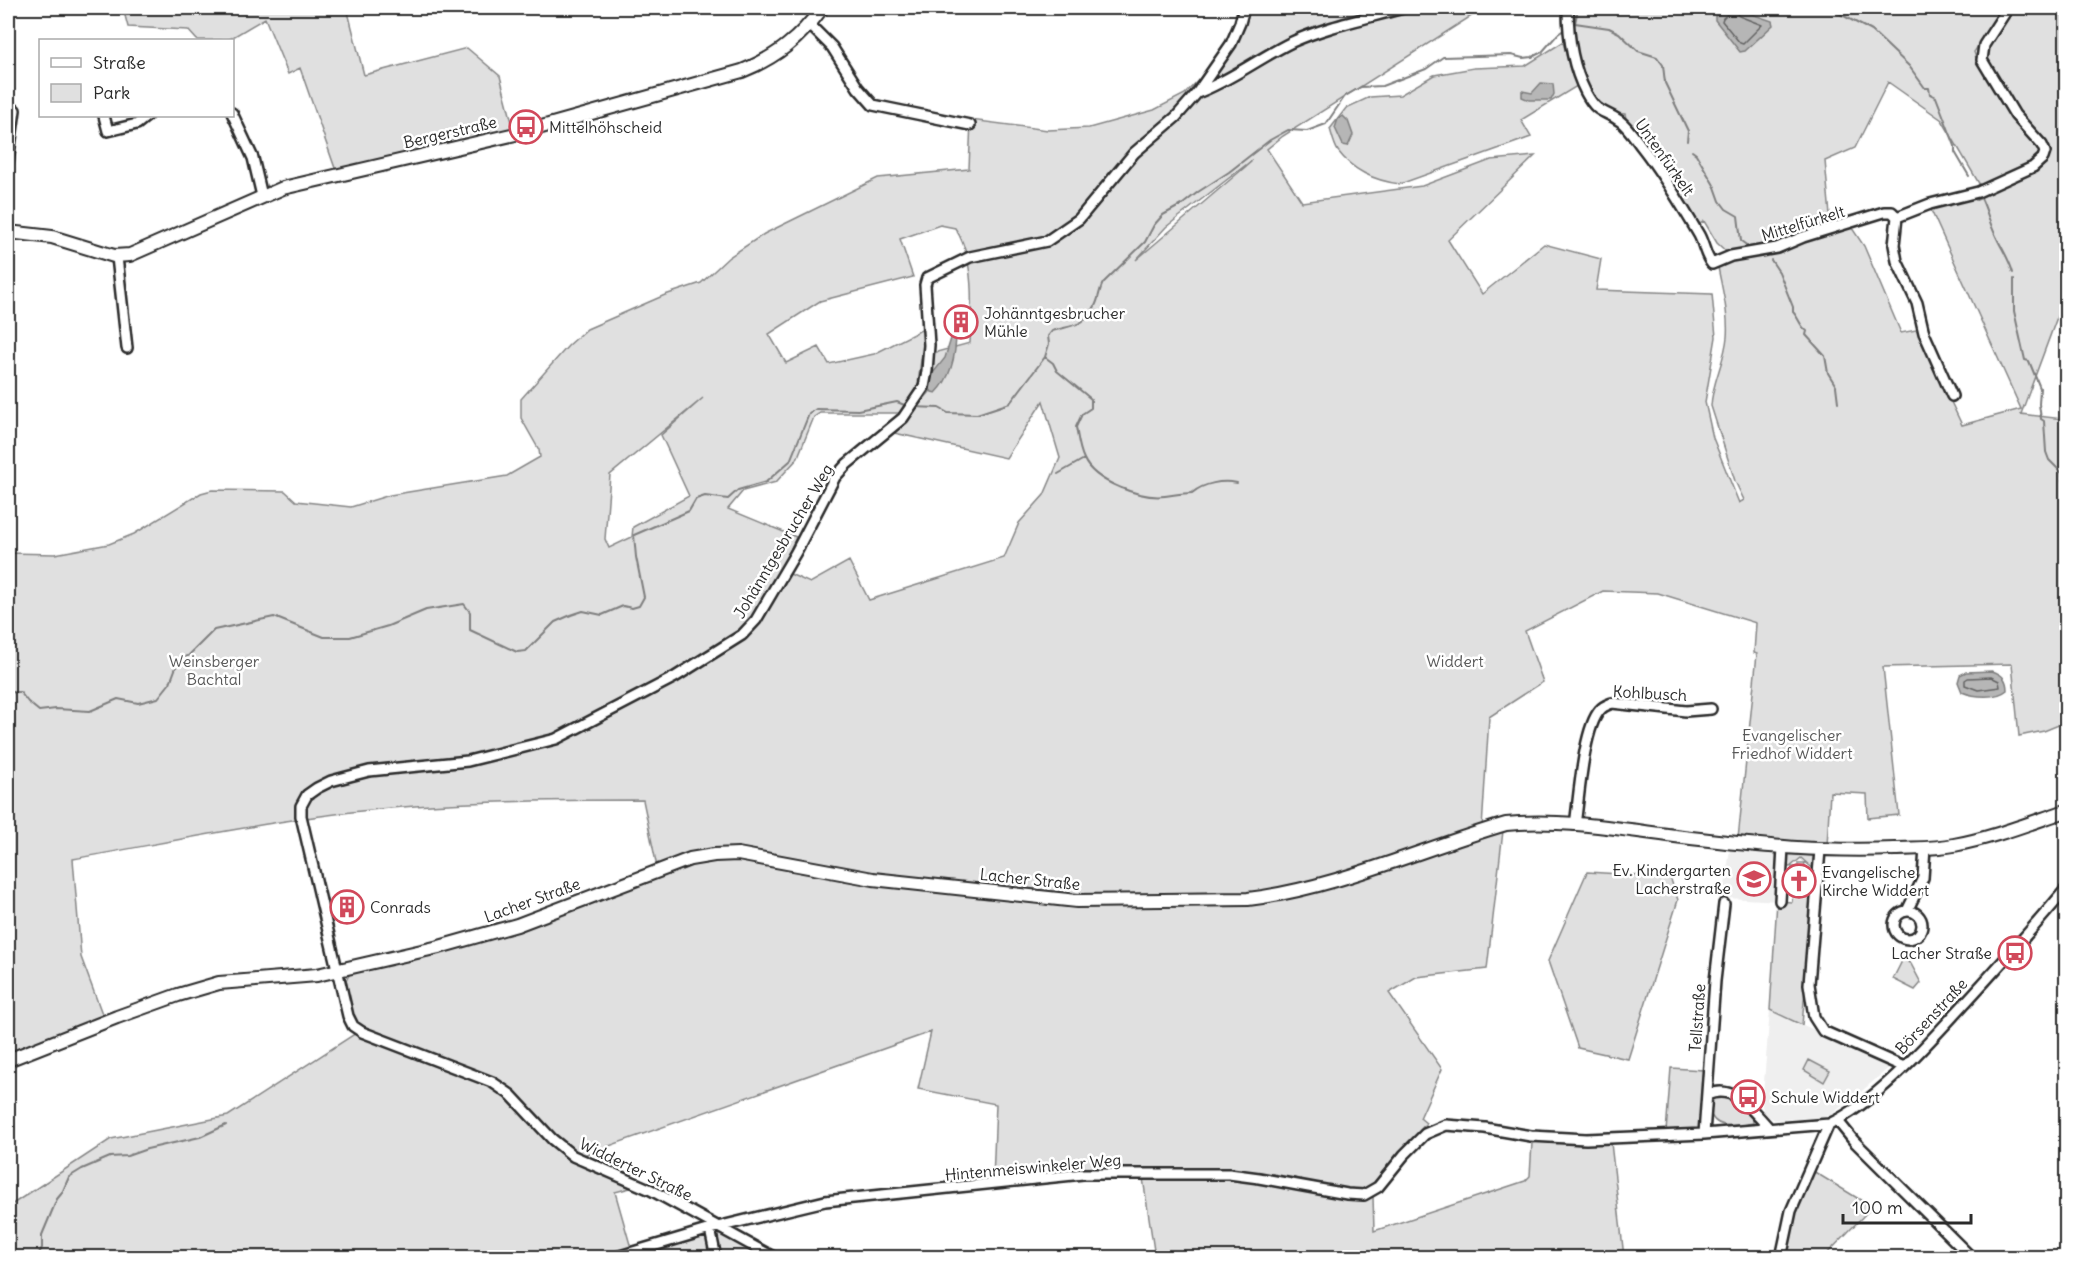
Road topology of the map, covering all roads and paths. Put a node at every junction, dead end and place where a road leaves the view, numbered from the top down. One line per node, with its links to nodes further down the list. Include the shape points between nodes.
1 (822, 8): 6 (street, Bergerstraße)
2 (1244, 8): 7 (street, Johänntgesbrucher Weg, via 1232,44)
3 (1403, 8): 7 (street, via 1294,41)
4 (1568, 8): 18 (street, Untenfürkelt, via 1575,65 1591,101 1598,110 1624,125 1669,183 1702,241 1708,260)
5 (2008, 8): 15 (street, Mittelfürkelt, via 1984,45 1981,57 2015,115 2044,149 2043,158 2033,167 1978,192)
6 (810, 25): 12 (street, via 832,47 873,105); 14 (street, Bergerstraße, via 780,51 742,71 520,133 292,185)
7 (1197, 93): 31 (street, Johänntgesbrucher Weg, via 1134,153 1089,210 1065,230 1047,241 962,259 927,278 924,387 897,423 835,477 756,620 742,635 659,686 546,743 468,761 369,771 331,781 309,793 301,806 301,816)
8 (15, 110): 13 (street)
9 (104, 117): 10 (street, via 108,131 137,124)
10 (146, 117)
11 (234, 117): 14 (street, via 253,158)
12 (970, 125)
13 (8, 162)
14 (262, 196): 17 (street, Bergerstraße, via 141,252)
15 (1897, 217): 18 (street, Mittelfürkelt, via 1884,212 1777,248 1731,256); 20 (street, via 1897,261)
16 (8, 232): 17 (street, via 52,237)
17 (117, 257): 19 (street)
18 (1714, 264)
19 (127, 348)
20 (1952, 396)
21 (1711, 709): 23 (street, Kohlbusch, via 1686,711 1612,703 1603,707 1595,716 1588,739)
22 (2067, 811): 25 (street, Lacher Straße, via 1977,840)
23 (1575, 825): 24 (street, Lacher Straße); 31 (street, Lacher Straße, via 1506,824 1360,874 1248,899 1077,901 873,879 738,854 714,855 690,859 516,925)
24 (1783, 847): 26 (street, Lacher Straße); 28 (street)
25 (1925, 848): 26 (street, Lacher Straße); 30 (street, via 1923,878)
26 (1820, 850): 33 (street, via 1809,984 1814,1017 1822,1031)
27 (2067, 888): 33 (street, Börsenstraße)
28 (1780, 901)
29 (1724, 904): 34 (street, Tellstraße)
30 (1907, 911)
31 (338, 971): 32 (street, Lacher Straße, via 208,985); 38 (street, Widderter Straße, via 348,1016 356,1028 501,1088 573,1156 651,1191)
32 (8, 1060)
33 (1904, 1067): 35 (street, Börsenstraße)
34 (1707, 1095): 36 (street, via 1720,1091 1734,1094); 37 (street, Tellstraße)
35 (1833, 1122): 36 (street, Hintenmeiswinkeler Weg); 42 (street, via 1791,1211); 43 (street)
36 (1768, 1127): 37 (street, Hintenmeiswinkeler Weg)
37 (1704, 1134): 38 (street, Hintenmeiswinkeler Weg, via 1573,1139 1446,1125 1425,1134 1378,1187 1364,1195 1229,1174 1083,1174 841,1198)
38 (714, 1228): 39 (street, Hintenmeiswinkeler Weg); 40 (street); 41 (street, Widderter Straße)
39 (613, 1257)
40 (716, 1257)
41 (775, 1257)
42 (1781, 1257)
43 (1972, 1257)

